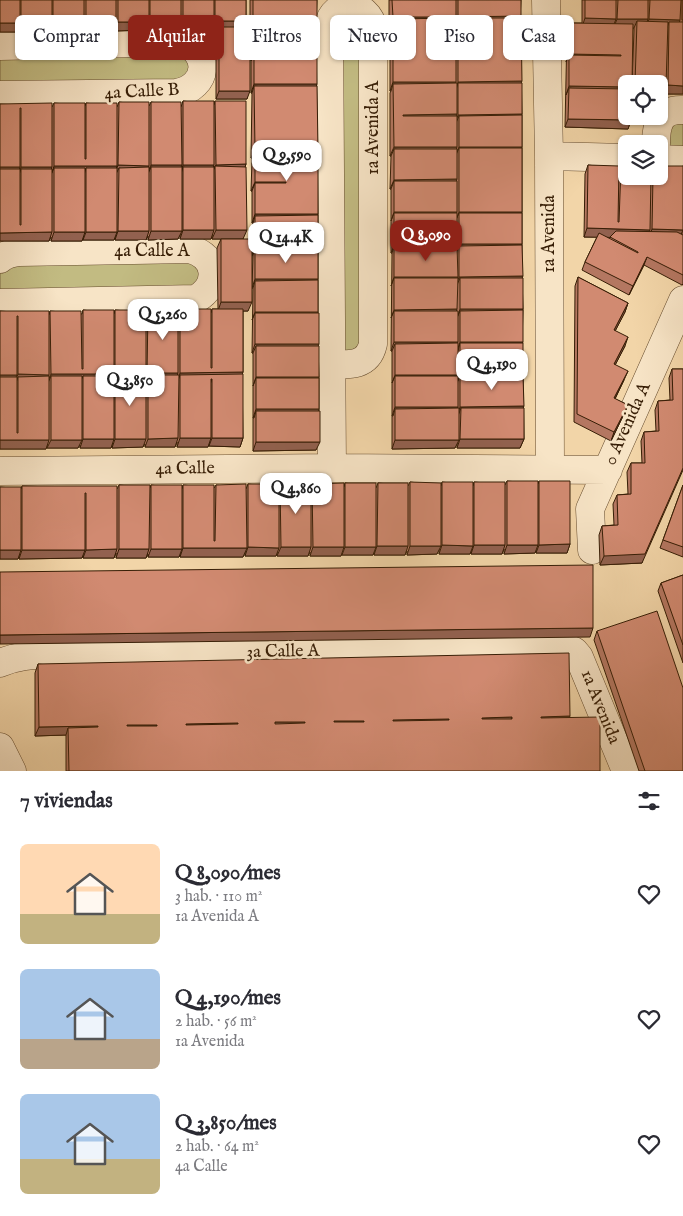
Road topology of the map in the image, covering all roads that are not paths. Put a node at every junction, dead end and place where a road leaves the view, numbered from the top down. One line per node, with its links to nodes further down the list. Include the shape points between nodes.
1 (546, 0): 6 (street, 1a Avenida)
2 (0, 46): 3 (street, 4a Calle B, via 180,42 194,48 202,64 199,81 185,92)
3 (0, 95)
4 (683, 110): 5 (street, via 666,114 660,120)
5 (656, 135)
6 (549, 156): 7 (street); 15 (street, 1a Avenida)
7 (618, 158)
8 (668, 159): 9 (street)
9 (683, 160)
10 (0, 259): 12 (street, 4a Calle A, via 19,252 190,249 205,256 213,271 209,288 196,299)
11 (683, 300): 16 (street, 0 Avenida A)
12 (0, 303)
13 (332, 364): 13 (street, 1a Avenida A, via 329,23 336,10 351,5 368,14 373,29 373,344 368,355 359,362); 14 (street, 1a Avenida A)
14 (332, 468): 15 (street, 4a Calle); 17 (street, 4a Calle)
15 (550, 469): 16 (street, 4a Calle)
16 (608, 470): 18 (street, 0 Avenida A, via 590,509)
17 (0, 471)
18 (592, 550)
19 (567, 648): 20 (street, 3a Calle A, via 48,654 12,658); 23 (street, 1a Avenida, via 579,657)
20 (0, 663)
21 (0, 747): 22 (street)
22 (12, 771)
23 (626, 771)

